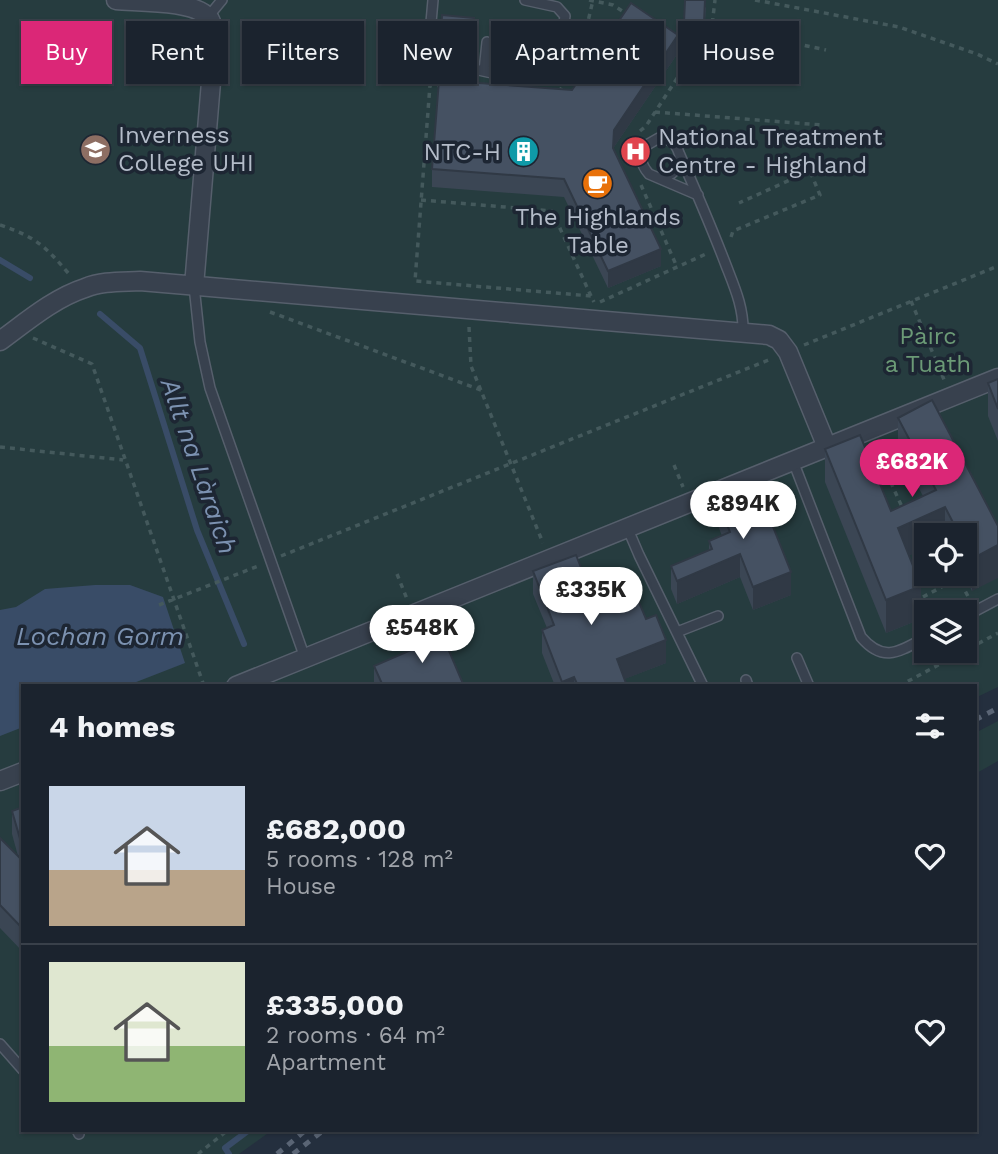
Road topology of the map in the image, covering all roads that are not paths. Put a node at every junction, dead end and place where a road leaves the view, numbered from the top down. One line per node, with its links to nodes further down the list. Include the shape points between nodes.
1 (116, 0): 5 (street, via 181,5)
2 (222, 0): 5 (lane)
3 (433, 0): 7 (lane, via 429,45 433,53)
4 (525, 0): 7 (lane, via 557,7 565,16 564,28 539,68 529,74)
5 (208, 18): 11 (street, via 215,34 215,54)
6 (486, 42): 7 (lane)
7 (484, 71)
8 (680, 153): 9 (lane, via 675,171); 9 (lane, via 666,139 645,146 642,164); 10 (lane)
9 (657, 177): 10 (lane)
10 (698, 195): 12 (lane, via 741,306)
11 (194, 286): 12 (street); 13 (street, via 140,281 84,288 51,304); 23 (lane, via 210,388)
12 (743, 333): 15 (street, via 768,335 788,352)
13 (0, 341)
14 (998, 378): 15 (street)
15 (827, 447): 16 (street)
16 (793, 461): 17 (street); 22 (lane, via 862,637 870,647 889,653)
17 (627, 527): 21 (lane); 23 (street)
18 (998, 599): 19 (lane)
19 (977, 610)
20 (718, 616): 21 (lane)
21 (677, 632): 26 (lane)
22 (914, 644)
23 (305, 658): 25 (street)
24 (797, 658): 27 (lane)
25 (241, 684)
26 (701, 684)
27 (808, 684)
28 (21, 773): 29 (street)
29 (0, 781)
30 (0, 1044): 31 (lane)
31 (21, 1068)

